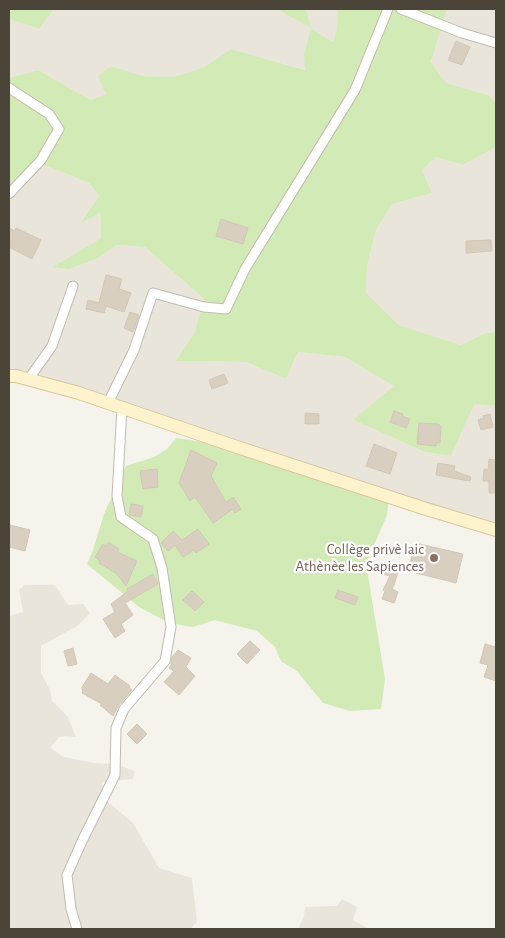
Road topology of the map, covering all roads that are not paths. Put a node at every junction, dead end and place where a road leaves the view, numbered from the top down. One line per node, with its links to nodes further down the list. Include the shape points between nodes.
1 (388, 9): 9 (street, via 355,90 245,269 226,309 204,307 153,293 134,350)
2 (401, 9): 3 (street)
3 (496, 43)
4 (9, 88): 5 (street, via 49,114 59,130 41,160)
5 (9, 194)
6 (73, 286): 8 (street, via 52,346)
7 (9, 376): 8 (street)
8 (28, 380): 9 (street)
9 (108, 403): 10 (street)
10 (122, 408): 11 (street); 12 (street, via 118,496 121,517 153,539 162,568 171,627 165,661 124,709 116,728 115,775 67,875)
11 (496, 530)
12 (77, 929)

